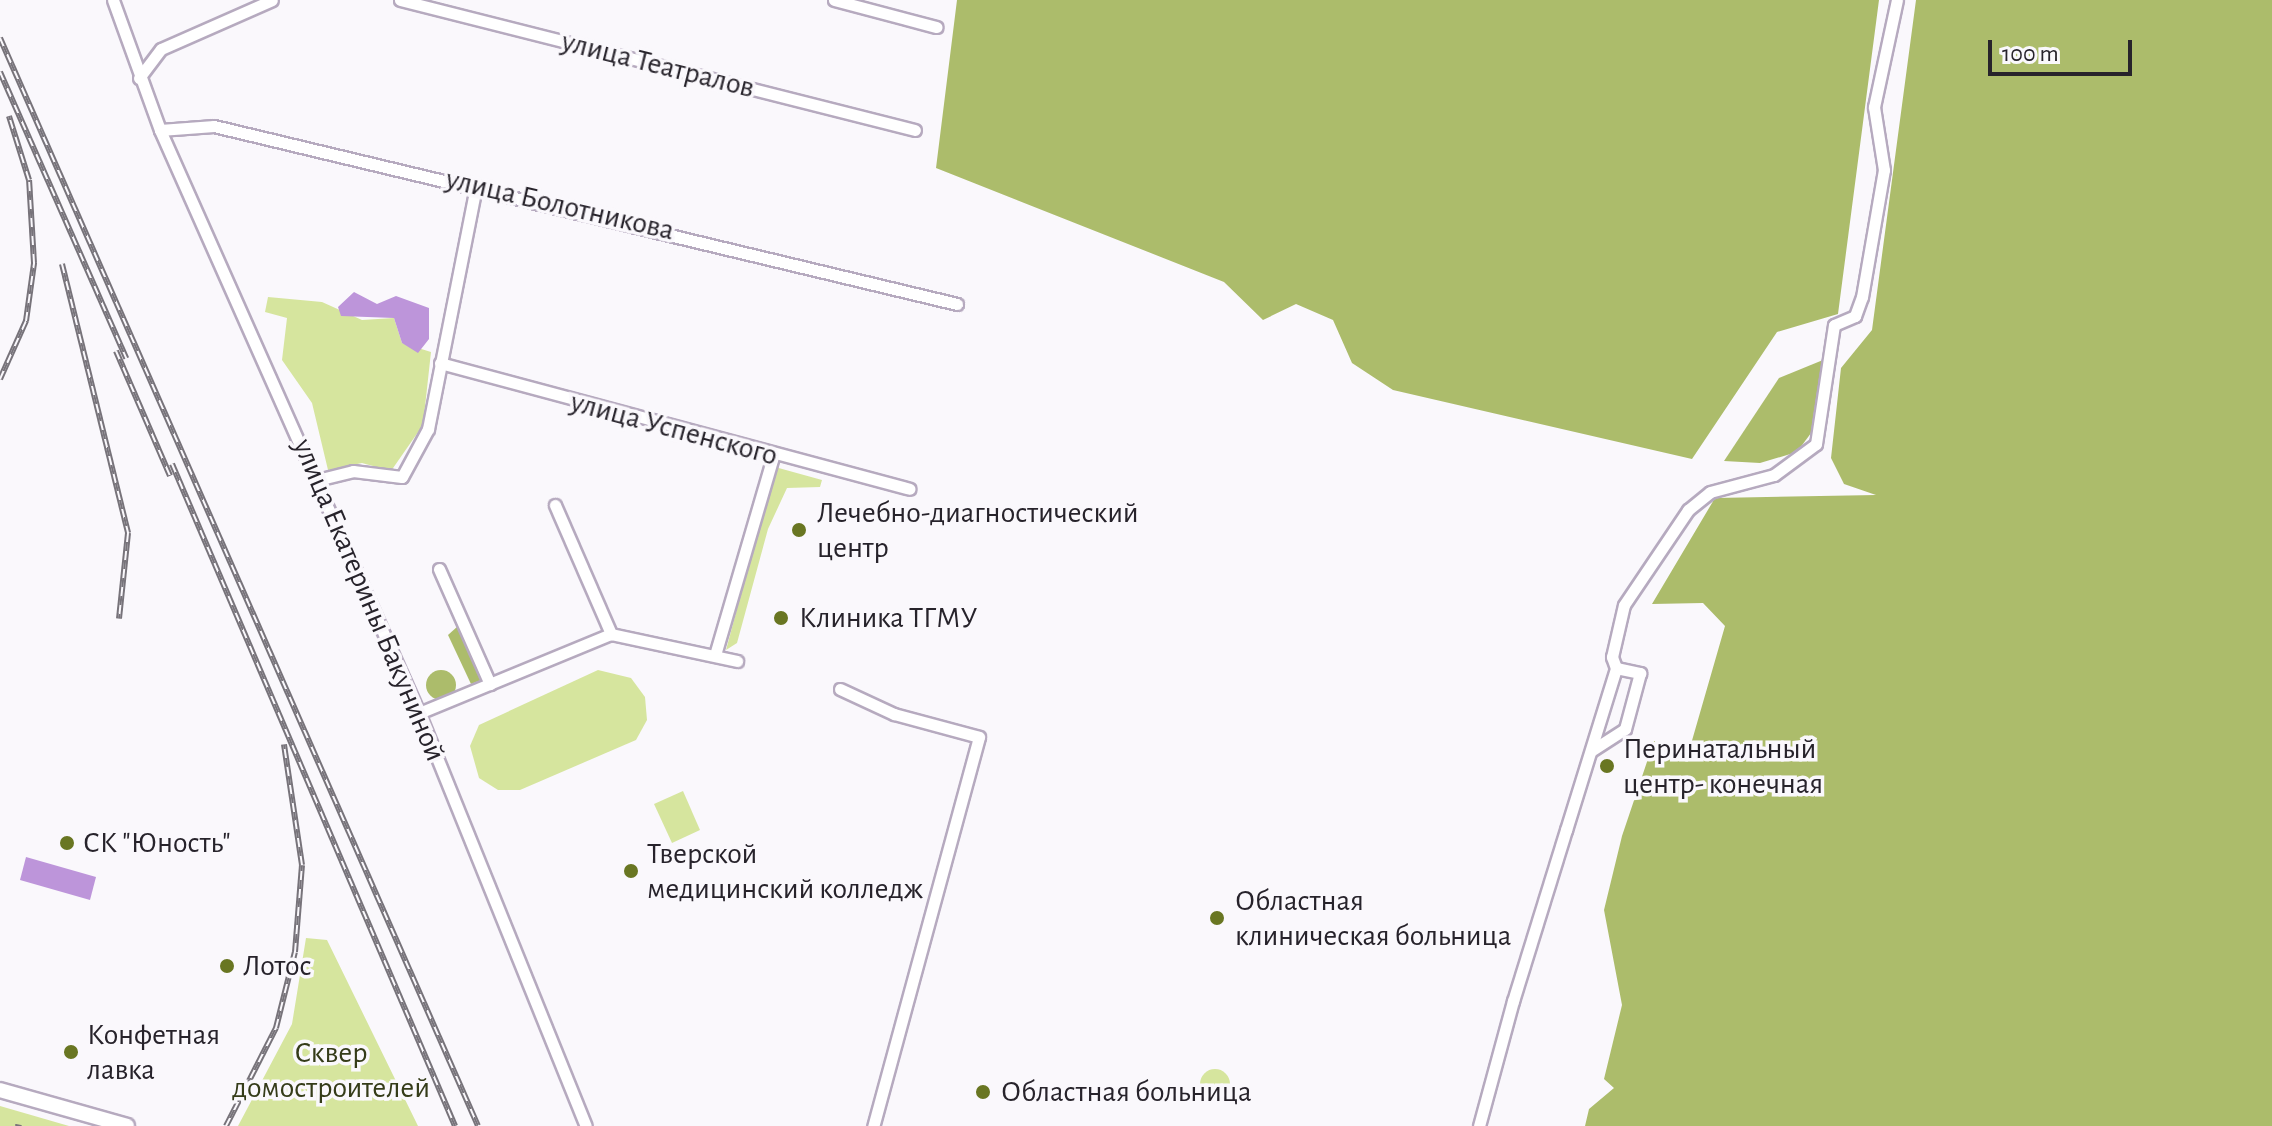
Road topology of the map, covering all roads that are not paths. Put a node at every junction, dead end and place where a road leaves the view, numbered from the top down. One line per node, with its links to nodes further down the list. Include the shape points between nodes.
1 (113, 0): 7 (street, улица Екатерины Бакуниной)
2 (272, 0): 7 (street, via 161,49)
3 (400, 0): 9 (street, улица Театралов)
4 (834, 0): 6 (street)
5 (1897, 0): 21 (street, via 1874,107 1884,170 1862,297 1855,316 1834,325 1816,444 1774,475 1710,492 1688,510 1624,605 1612,657)
6 (936, 27)
7 (139, 79): 8 (street, улица Екатерины Бакуниной)
8 (160, 130): 10 (street, улица Болотникова, via 214,126); 14 (street, улица Екатерины Бакуниной)
9 (915, 130)
10 (476, 186): 11 (street, улица Болотникова); 12 (street)
11 (957, 304)
12 (440, 363): 13 (street, улица Успенского); 14 (street, via 428,429 402,477 353,471)
13 (773, 457): 15 (street, улица Успенского); 19 (street)
14 (317, 480): 24 (street, улица Екатерины Бакуниной)
15 (909, 489)
16 (555, 505): 18 (street)
17 (439, 569): 22 (street)
18 (611, 634): 19 (street); 22 (street)
19 (715, 655): 20 (street)
20 (737, 661)
21 (1616, 668): 25 (street); 25 (street, via 1640,673 1625,729)
22 (490, 684): 24 (street)
23 (840, 689): 32 (street, via 894,714 979,737)
24 (419, 713): 31 (street, улица Екатерины Бакуниной)
25 (1591, 751): 33 (street)
26 (0, 1090): 28 (main road)
27 (0, 1098): 28 (main road)
28 (35, 1104): 29 (main road); 30 (main road)
29 (97, 1126)
30 (127, 1126)
31 (586, 1126)
32 (873, 1126)
33 (1479, 1126)

